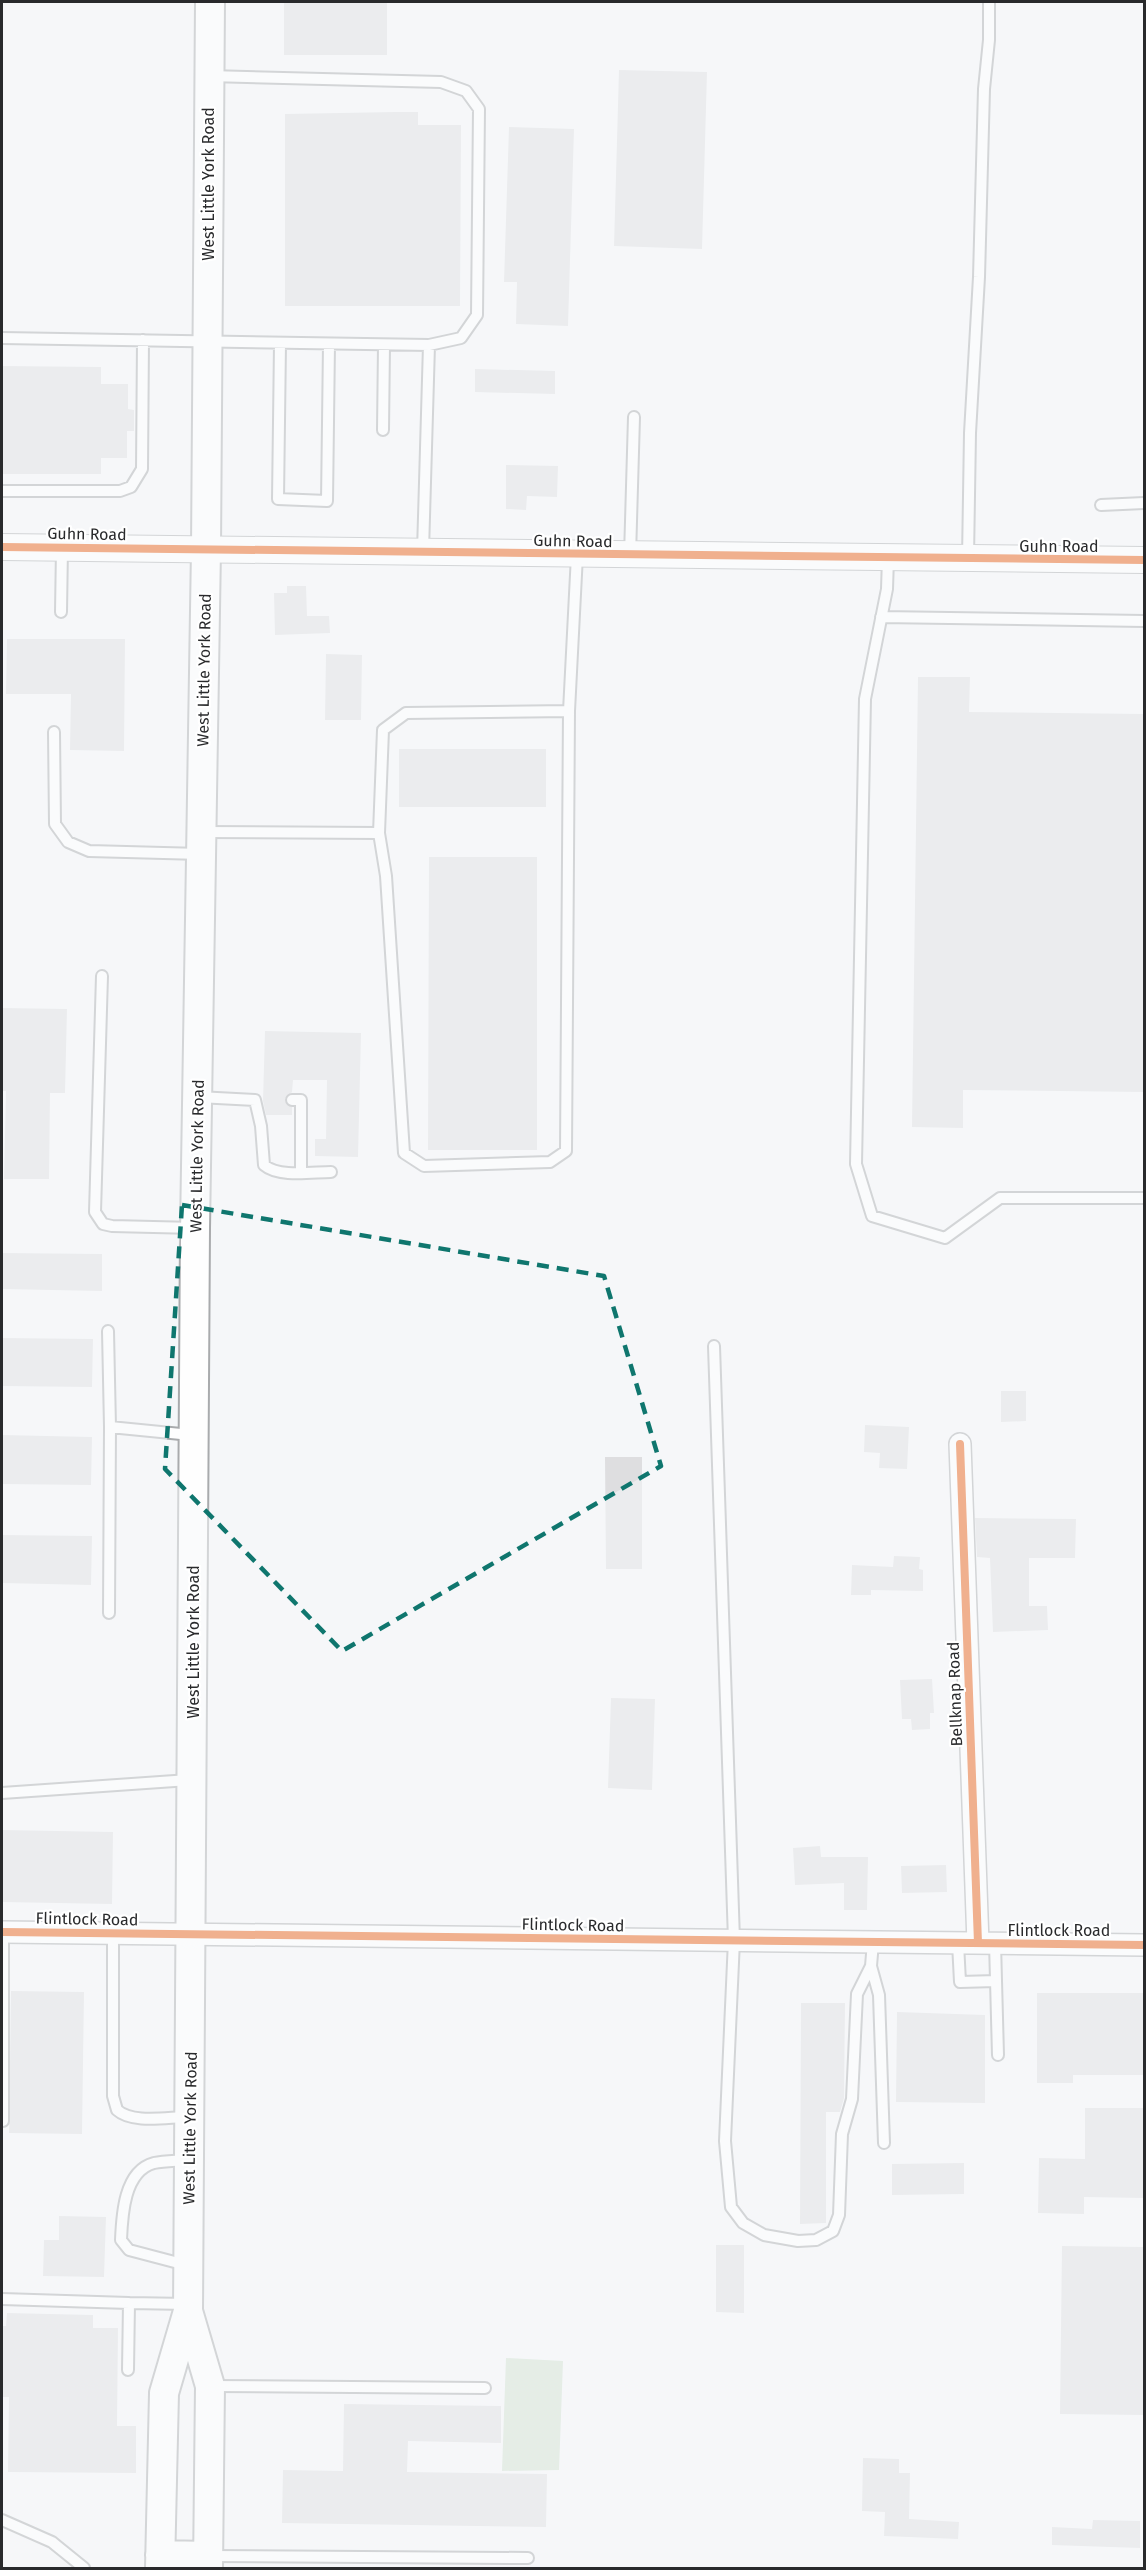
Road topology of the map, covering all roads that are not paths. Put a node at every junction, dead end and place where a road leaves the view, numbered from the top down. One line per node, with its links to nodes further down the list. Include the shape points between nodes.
1 (210, 2): 3 (main road, West Little York Road)
2 (989, 2): 23 (lane)
3 (209, 76): 6 (main road, West Little York Road); 10 (lane, via 441,82 466,91 479,109 477,315 461,338)
4 (2, 338): 5 (lane)
5 (143, 340): 6 (lane); 13 (lane, via 142,469 131,488)
6 (207, 342): 7 (lane); 18 (main road, West Little York Road)
7 (280, 344): 8 (lane); 8 (lane, via 278,500 327,501)
8 (329, 344): 9 (lane)
9 (384, 345): 10 (lane); 12 (lane)
10 (429, 345): 19 (lane)
11 (634, 417): 21 (lane)
12 (383, 430)
13 (2, 491)
14 (1144, 503): 15 (lane)
15 (1101, 505)
16 (2, 547): 17 (street, Guhn Road)
17 (62, 547): 18 (street, Guhn Road); 25 (lane)
18 (206, 549): 19 (street, Guhn Road); 31 (main road, West Little York Road)
19 (423, 552): 20 (street, Guhn Road)
20 (577, 555): 21 (street, Guhn Road); 28 (lane)
21 (630, 556): 22 (street, Guhn Road)
22 (888, 558): 23 (street, Guhn Road); 26 (lane)
23 (968, 558): 24 (street, Guhn Road)
24 (1144, 560)
25 (61, 612)
26 (881, 617): 27 (lane); 37 (lane, via 865,699 856,1152 856,1164 873,1216 945,1238 1000,1198)
27 (1144, 621)
28 (569, 711): 30 (lane, via 406,713 383,730); 30 (lane, via 566,1151 550,1162 424,1166 404,1153 386,876)
29 (54, 732): 31 (lane, via 56,824 68,842 89,851)
30 (379, 833): 31 (lane)
31 (201, 843): 33 (main road, West Little York Road)
32 (102, 976): 38 (lane, via 95,1212 103,1224 112,1226)
33 (197, 1097): 35 (lane, via 259,1100 264,1165 279,1172); 38 (main road, West Little York Road)
34 (292, 1100): 35 (lane, via 301,1100)
35 (301, 1172): 36 (lane)
36 (332, 1172)
37 (1144, 1198)
38 (195, 1228): 42 (main road, West Little York Road)
39 (108, 1331): 41 (lane)
40 (714, 1346): 50 (lane)
41 (110, 1427): 42 (lane); 44 (lane)
42 (194, 1435): 45 (main road, West Little York Road)
43 (960, 1444): 52 (street, Bellknap Road)
44 (109, 1613)
45 (192, 1780): 46 (lane); 49 (main road, West Little York Road)
46 (2, 1793)
47 (2, 1932): 48 (street, Flintlock Road); 58 (lane)
48 (113, 1933): 49 (street, Flintlock Road); 57 (lane, via 113,2096 117,2110 135,2117)
49 (193, 1934): 50 (street, Flintlock Road); 57 (main road, West Little York Road)
50 (734, 1940): 51 (street, Flintlock Road); 54 (lane, via 725,2141 731,2207 743,2223 764,2235 816,2240 833,2230 839,2215 842,2134 852,2098 857,1994)
51 (873, 1942): 52 (street, Flintlock Road); 54 (lane)
52 (977, 1943): 53 (street, Flintlock Road); 55 (lane); 55 (lane, via 960,1982)
53 (1144, 1945)
54 (871, 1966): 59 (lane, via 880,2009)
55 (996, 1981): 56 (lane)
56 (998, 2055)
57 (190, 2117): 60 (main road, West Little York Road)
58 (3, 2121)
59 (884, 2143)
60 (190, 2159): 61 (main road, West Little York Road); 61 (lane, via 152,2163 134,2179 123,2202 121,2240 129,2250)
61 (189, 2265): 64 (main road, West Little York Road)
62 (2, 2299): 63 (lane)
63 (129, 2303): 64 (lane); 65 (lane)
64 (188, 2307): 66 (main road, West Little York Road); 70 (main road, West Little York Road, via 164,2392)
65 (128, 2370)
66 (210, 2386): 67 (lane); 71 (main road, West Little York Road)
67 (485, 2388)
68 (2, 2520): 72 (lane, via 52,2542)
69 (528, 2558): 71 (lane)
70 (160, 2562): 71 (main road)
71 (208, 2562)
72 (84, 2568)

